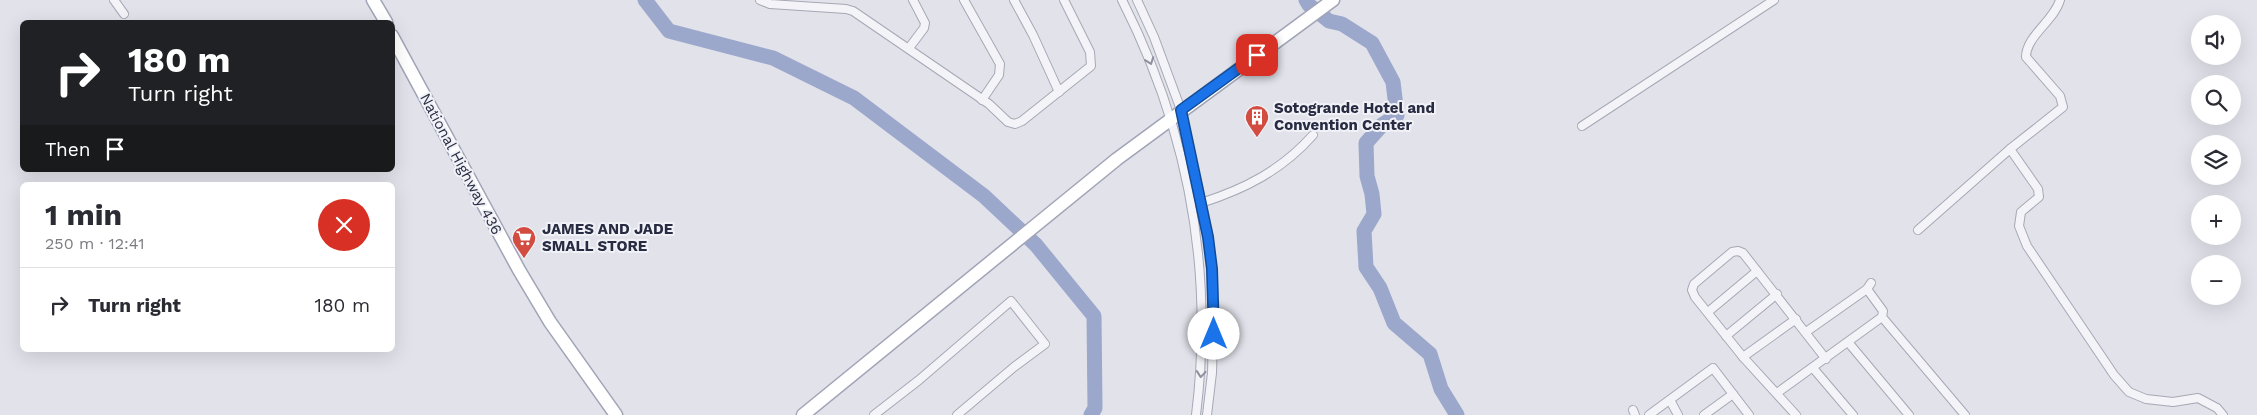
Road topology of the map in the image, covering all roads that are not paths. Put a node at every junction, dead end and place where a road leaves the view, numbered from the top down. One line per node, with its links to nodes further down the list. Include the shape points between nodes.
1 (114, 0): 13 (street)
2 (374, 0): 14 (main road)
3 (760, 0): 16 (street, via 770,4 846,8)
4 (913, 0): 16 (street, via 925,23)
5 (964, 0): 18 (street, via 1000,64 999,75)
6 (1014, 0): 17 (street)
7 (1064, 0): 17 (street, via 1092,62 1088,70)
8 (1122, 0): 19 (street, one-way to 19)
9 (1137, 0): 19 (street, via 1154,37)
10 (1333, 0): 19 (main road)
11 (1774, 0): 20 (street)
12 (2060, 0): 22 (street, via 2048,23 2029,43 2026,57 2060,96 2063,107)
13 (124, 14)
14 (385, 20)
15 (395, 42): 40 (main road, National Highway 436, via 519,270 550,322)
16 (909, 48): 18 (street)
17 (1060, 92): 18 (street, via 1014,124)
18 (982, 100)
19 (1176, 114): 23 (street); 24 (street); 41 (main road)
20 (1582, 126)
21 (1312, 135): 24 (street, via 1300,150 1267,176)
22 (2010, 149): 25 (street); 54 (street, via 2038,189 2039,197 2018,218 2027,246 2114,375 2129,392 2146,399 2173,402 2198,398)
23 (1191, 199): 24 (street); 44 (street, one-way to 44, via 1201,269 1203,333)
24 (1201, 203): 45 (street, via 1208,237 1213,300 1212,373)
25 (1918, 230)
26 (1757, 271): 27 (street); 28 (street); 28 (street, via 1738,250 1719,262 1694,284 1692,290)
27 (1777, 294): 30 (street); 32 (street)
28 (1708, 312): 32 (street)
29 (1882, 317): 31 (street, via 1883,311 1869,286); 33 (street); 53 (street)
30 (1796, 319): 31 (street); 34 (street)
31 (1806, 332): 35 (street)
32 (1726, 336): 34 (street)
33 (1848, 342): 35 (street); 52 (street)
34 (1743, 357): 37 (street)
35 (1826, 359): 36 (street)
36 (1813, 368): 37 (street); 51 (street)
37 (1777, 393): 50 (street)
38 (1733, 394): 39 (street, via 1713,368); 48 (street); 49 (street)
39 (1670, 400): 46 (street); 47 (street)
40 (616, 415)
41 (803, 415)
42 (874, 415): 43 (street, via 1011,301 1045,344)
43 (957, 415)
44 (1196, 415)
45 (1207, 415)
46 (1649, 415)
47 (1678, 415)
48 (1704, 415)
49 (1749, 415)
50 (1796, 415)
51 (1853, 415)
52 (1909, 415)
53 (1964, 415)
54 (2223, 415)

